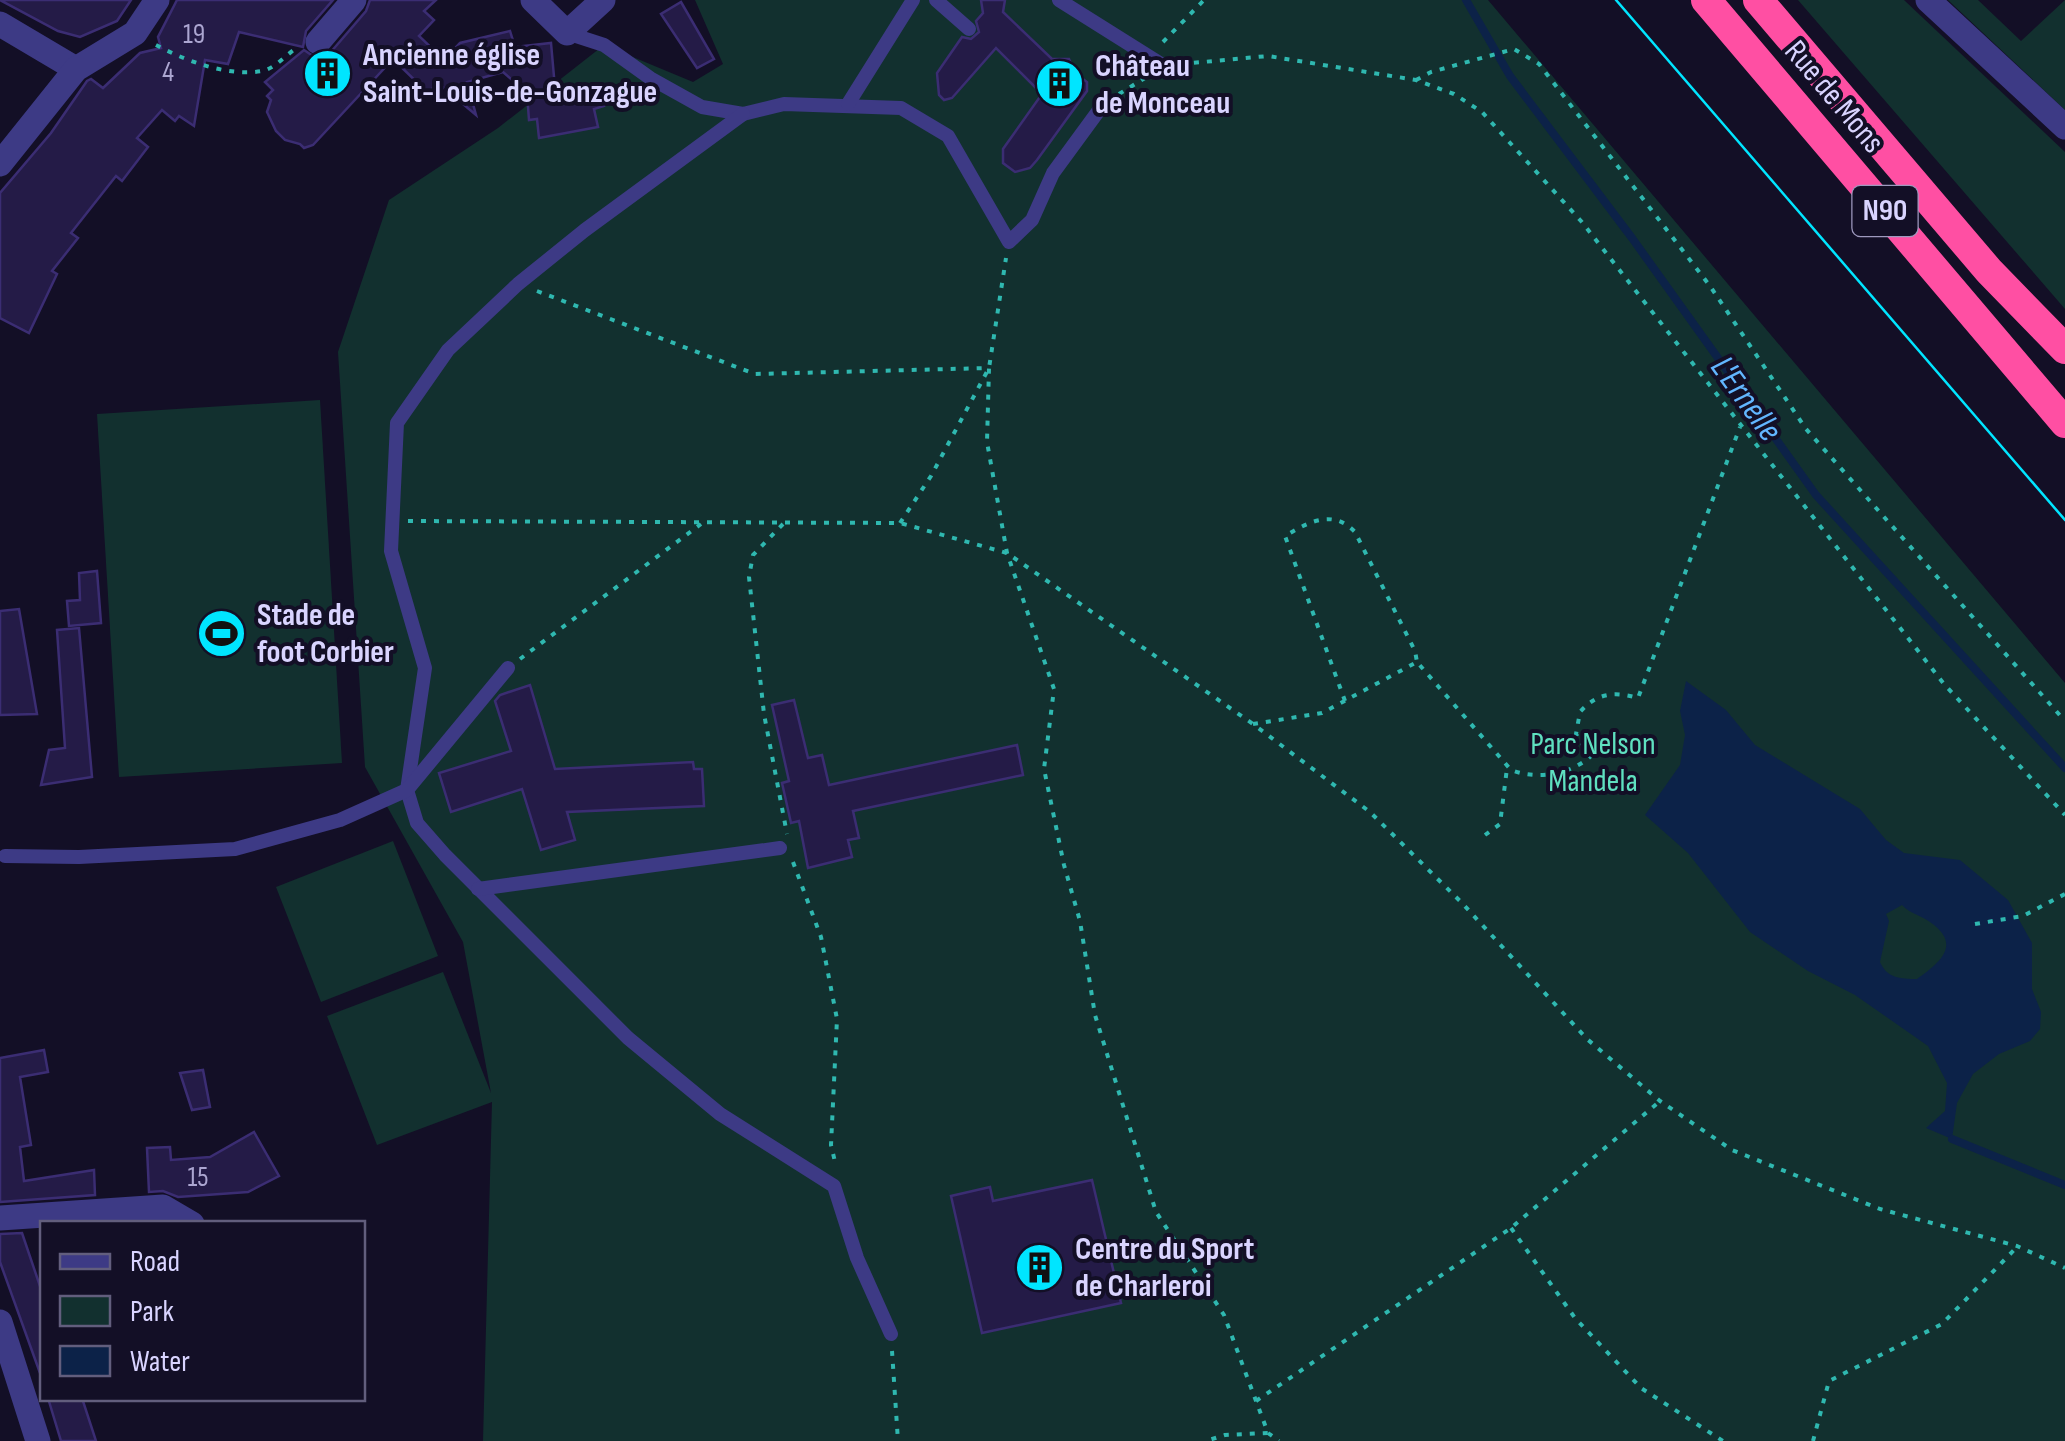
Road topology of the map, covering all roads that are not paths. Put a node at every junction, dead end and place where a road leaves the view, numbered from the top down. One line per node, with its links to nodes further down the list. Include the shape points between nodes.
1 (8, 0): 12 (street)
2 (157, 0): 18 (street, via 135,33)
3 (354, 0): 16 (street)
4 (532, 0): 15 (street)
5 (603, 0): 15 (street)
6 (913, 0): 20 (lane)
7 (936, 0): 14 (lane)
8 (1059, 0): 17 (lane)
9 (1706, 0): 25 (highway, Rue de Mons / N90)
10 (1758, 0): 24 (highway, Rue de Mons / N90, via 1989,270)
11 (1928, 0): 22 (street)
12 (0, 17)
13 (0, 24): 18 (street)
14 (969, 29)
15 (567, 33): 21 (lane, via 604,45 702,107)
16 (318, 42)
17 (1164, 66)
18 (76, 69): 23 (street)
19 (1105, 102): 20 (lane, via 1053,173 1032,220 1009,242 948,136 901,108)
20 (848, 104): 21 (lane, via 784,104)
21 (744, 114): 27 (lane, via 518,284 448,350 397,424 390,551 426,668)
22 (2065, 128)
23 (0, 164)
24 (2065, 348)
25 (2065, 422)
26 (508, 668): 27 (lane)
27 (408, 790): 29 (lane, via 340,820 235,849); 30 (lane, via 417,824)
28 (780, 848): 30 (lane)
29 (5, 856)
30 (478, 889): 34 (lane, via 628,1038 720,1114 834,1186)
31 (0, 1218): 32 (street, via 163,1207)
32 (187, 1221)
33 (0, 1322): 36 (street)
34 (891, 1334)
35 (0, 1370): 36 (street)
36 (20, 1389): 37 (street)
37 (38, 1441)

